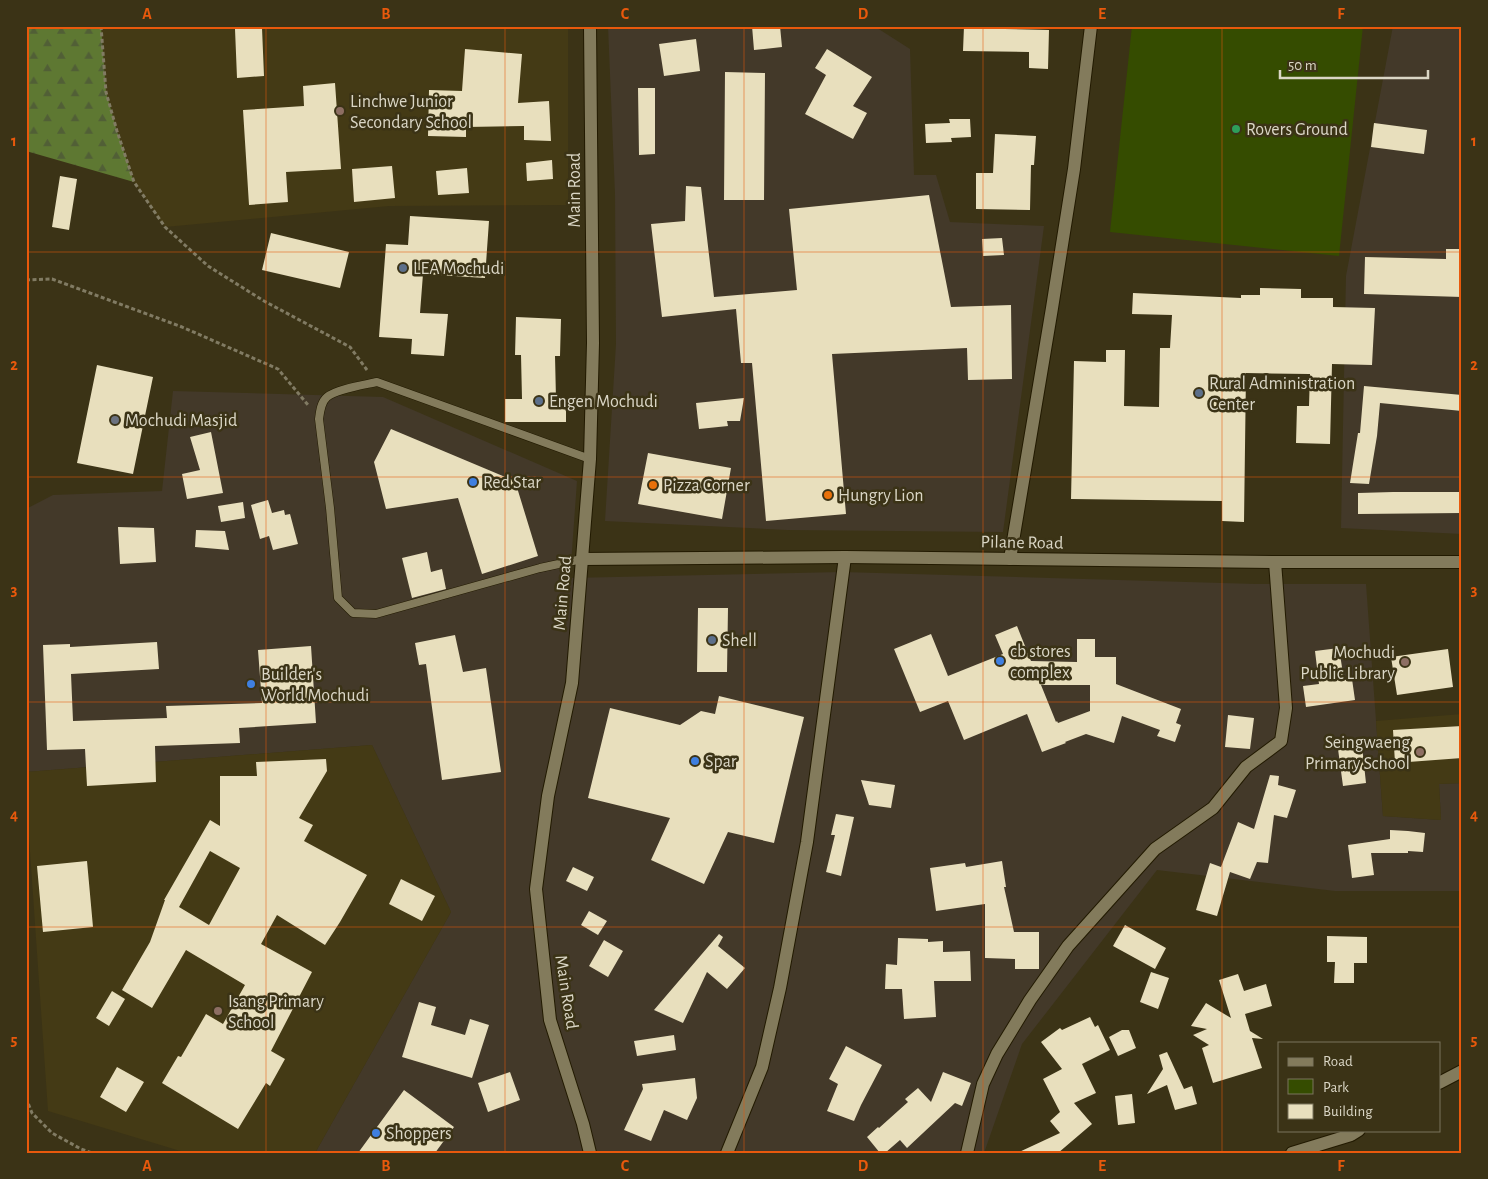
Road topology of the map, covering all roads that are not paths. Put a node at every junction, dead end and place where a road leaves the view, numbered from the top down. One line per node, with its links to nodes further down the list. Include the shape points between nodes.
1 (590, 26): 3 (street, Main Road, via 593,343)
2 (1091, 26): 6 (street, via 1072,178)
3 (590, 459): 5 (street, Main Road); 5 (lane, via 377,382 328,397 322,405 319,419 338,598 353,613 376,614)
4 (845, 557): 5 (street, Pilane Road); 6 (street, Pilane Road); 13 (street, via 807,842 780,988 762,1067)
5 (582, 559): 12 (street, Main Road, via 572,683 548,796 536,889 550,1020)
6 (1010, 559): 7 (street, Pilane Road)
7 (1275, 562): 8 (street, Pilane Road); 14 (street, via 1286,708 1280,741 1246,767 1213,808 1155,849 1068,946 997,1054 983,1084)
8 (1462, 562)
9 (1462, 1071): 10 (street)
10 (1440, 1083)
11 (1356, 1132): 15 (street)
12 (590, 1153)
13 (727, 1153)
14 (967, 1153)
15 (1292, 1153)

